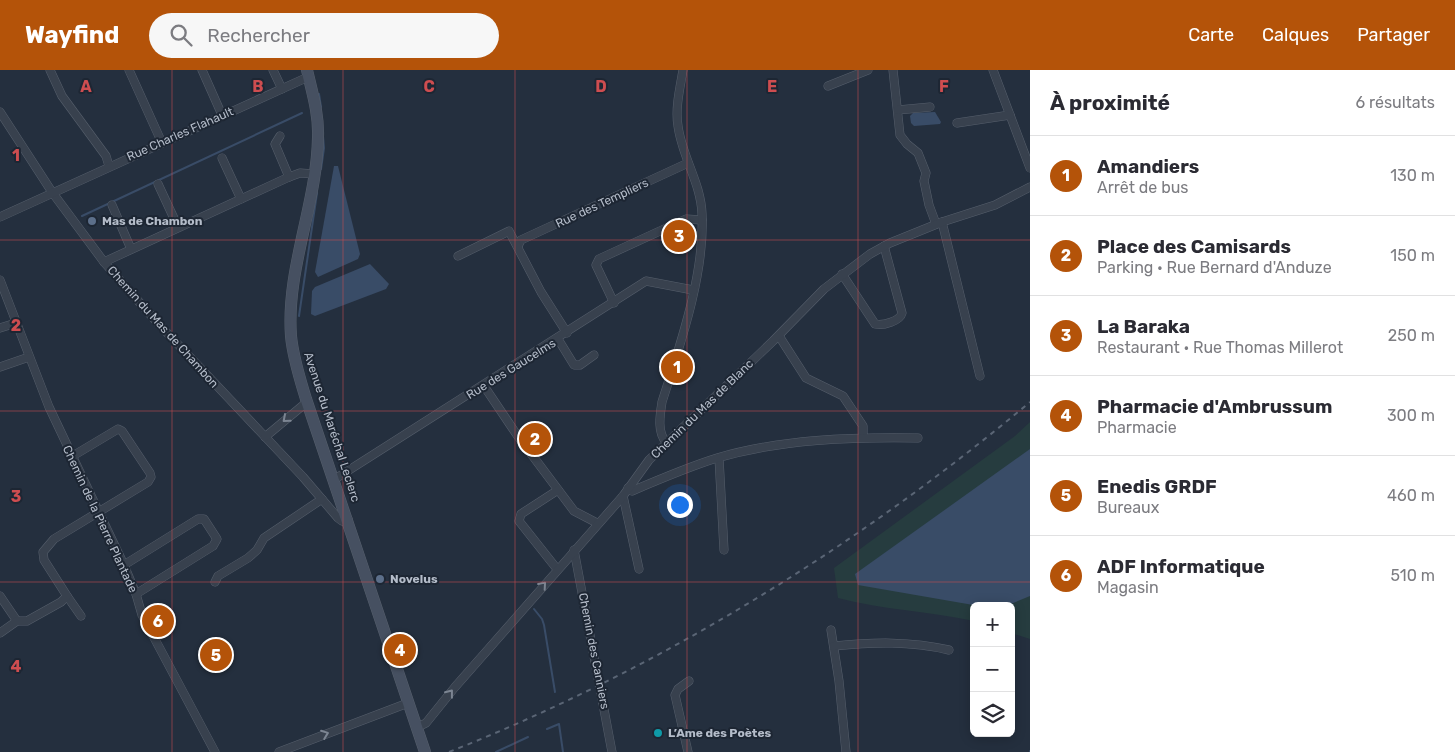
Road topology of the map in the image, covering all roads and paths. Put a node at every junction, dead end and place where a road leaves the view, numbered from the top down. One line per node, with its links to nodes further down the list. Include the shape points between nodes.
1 (50, 70): 22 (street, via 62,96 106,156)
2 (129, 70): 19 (street)
3 (202, 70): 15 (street)
4 (273, 70): 11 (street)
5 (683, 70): 21 (street, via 678,126)
6 (868, 70): 10 (street)
7 (893, 70): 13 (street)
8 (993, 70): 16 (street)
9 (308, 73): 11 (street, Rue Charles Flahault); 24 (main road, Avenue du Maréchal Leclerc, via 318,126)
10 (828, 86)
11 (282, 89): 15 (street, Rue Charles Flahault)
12 (930, 107): 13 (street)
13 (898, 110): 33 (street, via 900,135 918,153 926,173 924,181 929,205)
14 (0, 112): 28 (street, Chemin du Mas de Chambon)
15 (222, 115): 19 (street, Rue Charles Flahault)
16 (1010, 115): 17 (street); 23 (street)
17 (957, 123)
18 (280, 136): 25 (street, via 274,144)
19 (162, 143): 22 (street, Rue Charles Flahault)
20 (222, 158): 29 (street)
21 (688, 162): 32 (street, via 700,195); 35 (street, Rue des Templiers, via 521,240)
22 (109, 166): 28 (street, Rue Charles Flahault)
23 (1030, 168)
24 (314, 174): 25 (street, via 300,173); 55 (main road, Avenue du Maréchal Leclerc, via 298,260 291,334)
25 (289, 177): 29 (street)
26 (158, 184): 34 (street)
27 (1030, 187): 33 (street, Chemin du Mas de Blanc, via 995,205)
28 (52, 192): 31 (street, Rue Charles Flahault); 39 (street, Chemin du Mas de Chambon)
29 (241, 199): 34 (street)
30 (112, 205): 37 (street)
31 (0, 217)
32 (702, 220): 42 (street, via 702,242); 44 (street, via 686,219 599,259 596,264)
33 (939, 223): 36 (street, Chemin du Mas de Blanc); 53 (street)
34 (178, 227): 37 (street)
35 (518, 246): 38 (street, via 509,231); 47 (street, via 541,292)
36 (884, 246): 40 (street, Chemin du Mas de Blanc); 40 (street, via 904,320 880,326 875,324)
37 (131, 249): 39 (street)
38 (458, 256)
39 (104, 262): 56 (street, Chemin du Mas de Chambon)
40 (842, 274): 48 (street, Chemin du Mas de Blanc)
41 (0, 280): 43 (street, Chemin de la Pierre Plantade)
42 (693, 290): 44 (street, Rue des Gaucelms, via 650,280); 59 (street, via 662,402 660,419)
43 (3, 295): 45 (street, Chemin de la Pierre Plantade)
44 (614, 303): 47 (street, Rue des Gaucelms)
45 (16, 323): 46 (street); 51 (street, Chemin de la Pierre Plantade)
46 (0, 328)
47 (567, 333): 49 (street, Rue des Gaucelms)
48 (779, 336): 57 (street, via 806,378 843,396 863,426); 59 (street, Chemin du Mas de Blanc)
49 (558, 339): 50 (street, via 574,365 580,366); 54 (street, Rue des Gaucelms)
50 (594, 355)
51 (29, 357): 52 (street); 60 (street, Chemin de la Pierre Plantade)
52 (0, 367)
53 (980, 376)
54 (484, 386): 62 (street, Rue des Gaucelms); 64 (street)
55 (307, 402): 56 (street, one-way to 56); 62 (main road, Avenue du Maréchal Leclerc)
56 (265, 437): 66 (street, Chemin du Mas de Chambon)
57 (863, 437): 58 (street); 61 (street, via 801,442)
58 (918, 438)
59 (666, 442): 63 (street, Chemin du Mas de Blanc)
60 (71, 457): 67 (street, Chemin de la Pierre Plantade); 67 (street, via 118,429 122,430 150,472 148,482)
61 (719, 458): 63 (street, via 632,491); 71 (street)
62 (334, 479): 68 (main road, Avenue du Maréchal Leclerc)
63 (628, 488): 65 (street, Chemin du Mas de Blanc)
64 (558, 490): 69 (street, via 574,511); 73 (street, via 520,514 519,521)
65 (623, 496): 69 (street, Chemin du Mas de Blanc); 74 (street)
66 (322, 500): 68 (street, Chemin du Mas de Chambon, via 342,521); 75 (street, via 264,538 257,550 218,576)
67 (98, 512): 72 (street, Chemin de la Pierre Plantade); 78 (street, via 54,539 43,552 44,560)
68 (348, 519): 86 (main road, Avenue du Maréchal Leclerc)
69 (597, 523): 70 (street, Chemin du Mas de Blanc)
70 (574, 550): 73 (street, Chemin du Mas de Blanc); 91 (street, Chemin des Canniers)
71 (724, 550)
72 (124, 565): 76 (street, Chemin de la Pierre Plantade); 76 (street, via 198,519 204,519 217,539 213,546)
73 (557, 568): 87 (street, Chemin du Mas de Blanc, one-way to 73, via 426,723)
74 (639, 570)
75 (215, 582)
76 (136, 594): 88 (street, Chemin de la Pierre Plantade, via 160,652)
77 (0, 596): 80 (street)
78 (67, 596): 79 (street); 80 (street, via 27,621)
79 (81, 616)
80 (17, 621): 82 (street)
81 (831, 630): 83 (street)
82 (0, 632)
83 (834, 646): 84 (street, via 908,642); 93 (street)
84 (949, 650)
85 (690, 681): 92 (street, via 675,695)
86 (408, 703): 87 (main road, Avenue du Maréchal Leclerc); 89 (street, one-way to 86)
87 (416, 728): 90 (main road, Avenue du Maréchal Leclerc)
88 (215, 752)
89 (279, 752)
90 (425, 752)
91 (612, 752)
92 (688, 752)
93 (846, 752)

